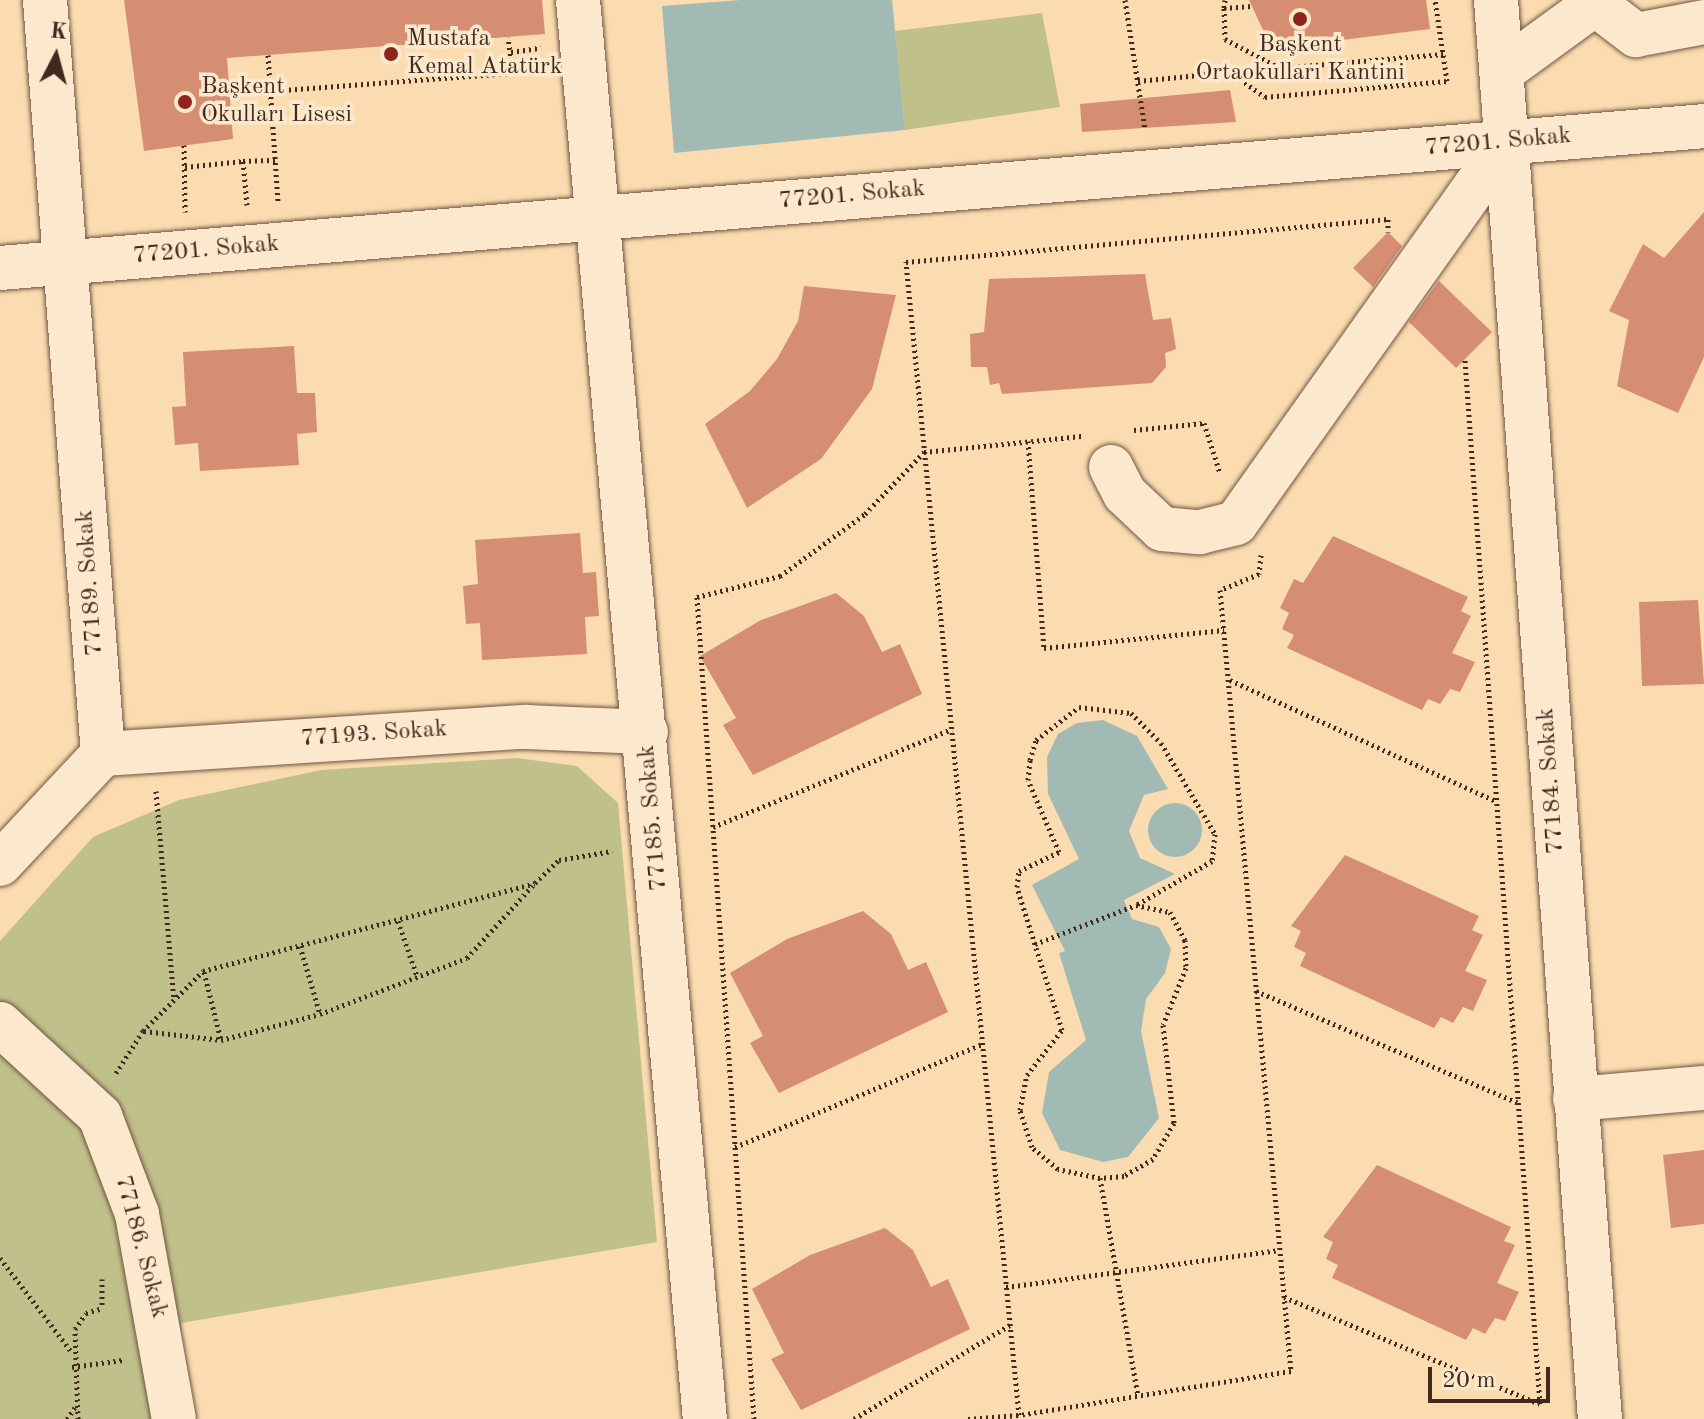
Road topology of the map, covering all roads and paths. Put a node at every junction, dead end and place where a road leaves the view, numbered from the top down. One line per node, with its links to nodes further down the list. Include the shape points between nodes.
1 (45, 0): 29 (street, 77189. Sokak)
2 (578, 0): 26 (street, 77185. Sokak)
3 (1125, 0): 15 (path)
4 (1225, 0): 9 (path)
5 (1435, 0): 12 (path)
6 (1496, 0): 14 (street, 77184. Sokak)
7 (1591, 2): 10 (street, via 1636,35); 14 (street)
8 (1252, 6): 9 (path)
9 (1224, 8): 12 (path, via 1225,39 1280,68)
10 (1704, 22)
11 (508, 37): 16 (path, via 513,73)
12 (1443, 54): 15 (path, via 1447,81 1265,97 1230,72)
13 (268, 55): 16 (path)
14 (1504, 70): 19 (street, 77184. Sokak)
15 (1138, 81): 18 (path)
16 (271, 91): 21 (path)
17 (1704, 126): 19 (street, 77201. Sokak)
18 (1146, 134)
19 (1507, 142): 26 (street, 77201. Sokak); 34 (street, via 1236,523 1200,532 1162,529 1125,494); 62 (street, 77184. Sokak)
20 (184, 145): 23 (path)
21 (275, 160): 22 (path); 24 (path)
22 (243, 161): 23 (path); 25 (path)
23 (185, 167): 27 (path)
24 (278, 210)
25 (247, 214)
26 (600, 217): 29 (street, 77201. Sokak); 39 (street, 77185. Sokak)
27 (185, 219)
28 (1388, 232): 33 (path, via 1388,219 906,262)
29 (70, 262): 30 (street, 77201. Sokak); 41 (street, 77189. Sokak)
30 (0, 268)
31 (1465, 359): 42 (path)
32 (1028, 441): 36 (path, via 1044,648)
33 (924, 452): 38 (path); 43 (path, via 865,514 780,576 697,597)
34 (1111, 467)
35 (1261, 554): 36 (path, via 1259,574 1220,590)
36 (1224, 630): 37 (path)
37 (1229, 680): 42 (path); 53 (path)
38 (952, 729): 43 (path); 59 (path)
39 (646, 732): 40 (street, 77193. Sokak, via 526,727); 44 (street, 77185. Sokak)
40 (153, 750): 41 (street, 77193. Sokak); 54 (path)
41 (103, 754): 45 (street)
42 (1496, 801): 63 (path)
43 (713, 827): 64 (path)
44 (656, 844): 46 (path, via 559,860); 82 (street, 77185. Sokak)
45 (0, 864)
46 (535, 883): 48 (path); 52 (path, via 467,958)
47 (1136, 905): 49 (path); 49 (path, via 1212,861 1215,834 1161,743 1131,713 1079,707 1036,740 1030,760 1028,780 1059,852 1019,871 1017,887); 65 (path, via 1170,912 1185,940 1186,968 1163,1025 1174,1123 1153,1159 1124,1176)
48 (398, 921): 50 (path); 52 (path)
49 (1035, 944): 65 (path, via 1062,1030 1027,1075 1020,1110 1032,1147 1049,1162)
50 (300, 946): 51 (path); 55 (path)
51 (203, 971): 54 (path); 58 (path)
52 (417, 976): 55 (path)
53 (1256, 991): 63 (path); 66 (path)
54 (174, 1000): 57 (path)
55 (320, 1014): 58 (path)
56 (0, 1024): 81 (street, 77186. Sokak, via 100,1116 137,1214)
57 (143, 1031): 58 (path); 60 (path, via 113,1077)
58 (221, 1040)
59 (982, 1044): 64 (path); 69 (path)
60 (102, 1067)
61 (1704, 1088): 62 (street)
62 (1575, 1099): 86 (street, 77184. Sokak)
63 (1518, 1103): 70 (path, via 1540,1404)
64 (735, 1147): 83 (path)
65 (1100, 1178): 68 (path)
66 (1280, 1250): 68 (path); 70 (path)
67 (0, 1258): 73 (path)
68 (1122, 1271): 69 (path); 76 (path)
69 (1006, 1287): 72 (path)
70 (1284, 1297): 76 (path, via 1291,1371)
71 (102, 1308): 73 (path, via 86,1313)
72 (1010, 1325): 78 (path); 84 (path)
73 (71, 1351): 75 (path)
74 (140, 1357): 75 (path)
75 (72, 1367): 77 (path)
76 (1138, 1396): 78 (path)
77 (76, 1406): 79 (path); 80 (path)
78 (1019, 1415): 85 (path)
79 (67, 1419)
80 (78, 1419)
81 (174, 1419)
82 (705, 1419)
83 (754, 1419)
84 (854, 1419)
85 (968, 1419)
86 (1600, 1419)

